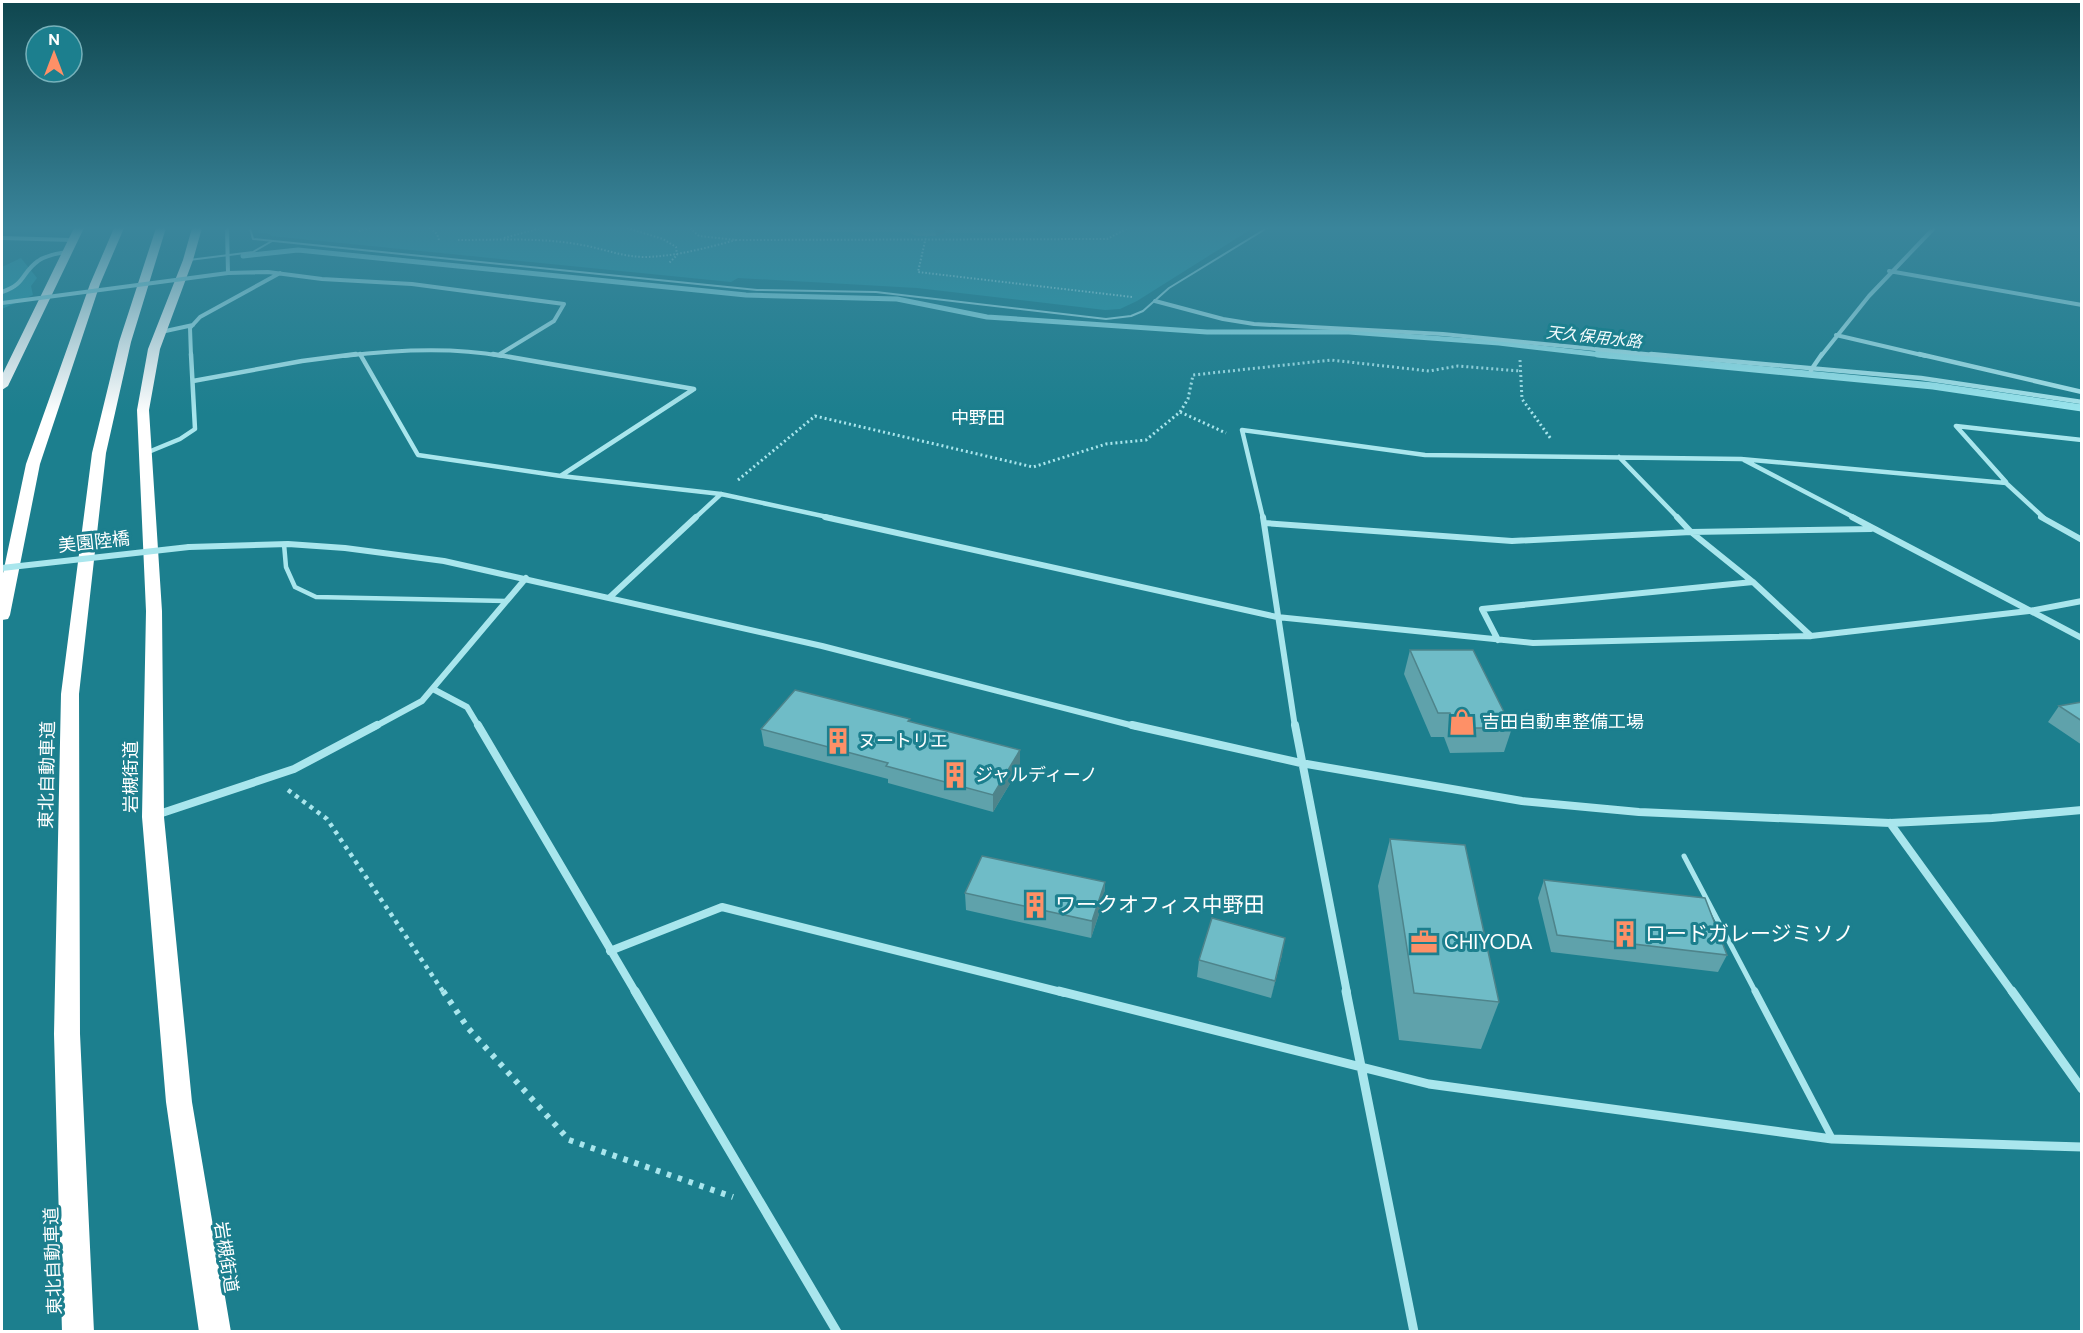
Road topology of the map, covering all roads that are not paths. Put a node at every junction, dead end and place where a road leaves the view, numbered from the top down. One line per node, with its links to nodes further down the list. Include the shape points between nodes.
1 (48, 290): 22 (highway)
2 (93, 290): 44 (highway, via 33,464)
3 (98, 290): 13 (street, bridge)
4 (141, 290): 60 (highway, 東北自動車道, via 99,453 70,694 67,1034)
5 (177, 290): 16 (highway, 岩槻街道)
6 (249, 290): 15 (street, via 200,317)
7 (454, 290): 19 (street, via 564,304 554,321)
8 (769, 290): 12 (lane, via 876,292 1106,319 1131,316)
9 (1167, 290): 12 (lane)
10 (1873, 290): 17 (street)
11 (1998, 290): 14 (street)
12 (1155, 301): 20 (street, via 1254,324 1443,334)
13 (2, 303)
14 (2082, 305)
15 (193, 325): 16 (street); 21 (street)
16 (161, 332): 26 (highway, 岩槻街道, via 143,410)
17 (1836, 335): 20 (street); 23 (street)
18 (360, 354): 19 (street); 21 (street); 29 (street, via 418,455)
19 (500, 354): 29 (street, via 694,389)
20 (1811, 370): 24 (street, via 1921,378)
21 (193, 381): 26 (street, via 195,429)
22 (2, 386)
23 (2082, 392)
24 (2082, 402)
25 (2082, 440): 30 (street, via 1956,426)
26 (146, 453): 52 (highway, 岩槻街道, via 154,611)
27 (1619, 457): 28 (street); 32 (street, via 1425,455 1242,430); 34 (street)
28 (1741, 459): 30 (street); 33 (street)
29 (561, 476): 31 (street)
30 (2007, 483): 35 (street, via 2048,524)
31 (721, 494): 40 (street); 45 (street)
32 (1264, 523): 34 (street, via 1512,541); 45 (street)
33 (1871, 529): 34 (street); 43 (street)
34 (1691, 532): 39 (street)
35 (2082, 540)
36 (284, 544): 37 (street, 美園陸橋, bridge, via 189,547); 38 (street, 美園陸橋, via 444,561); 41 (lane, via 286,567 295,587 316,597)
37 (2, 568)
38 (526, 578): 40 (street, 美園陸橋); 41 (street)
39 (1754, 582): 46 (street); 48 (street, via 1482,609)
40 (610, 597): 50 (street, 美園陸橋)
41 (507, 601): 49 (street)
42 (2082, 602): 43 (street)
43 (2029, 610): 46 (street); 47 (street)
44 (2, 615)
45 (1277, 617): 48 (street); 50 (street)
46 (1811, 636): 48 (street, via 1533,643)
47 (2082, 638)
48 (1498, 640)
49 (433, 689): 52 (street, via 422,701 294,769); 55 (street, via 467,706)
50 (1301, 764): 53 (street, 美園陸橋, via 1522,801 1639,812); 56 (street)
51 (2082, 810): 53 (street, 美園陸橋)
52 (153, 817): 61 (highway, 岩槻街道, via 179,1102)
53 (1890, 823): 57 (street)
54 (1684, 856): 58 (lane)
55 (610, 951): 56 (street, via 722,907); 62 (street)
56 (1361, 1066): 58 (street, via 1429,1084); 63 (street)
57 (2082, 1089)
58 (1832, 1139): 59 (street)
59 (2082, 1147)
60 (78, 1332)
61 (215, 1332)
62 (837, 1332)
63 (1414, 1332)

